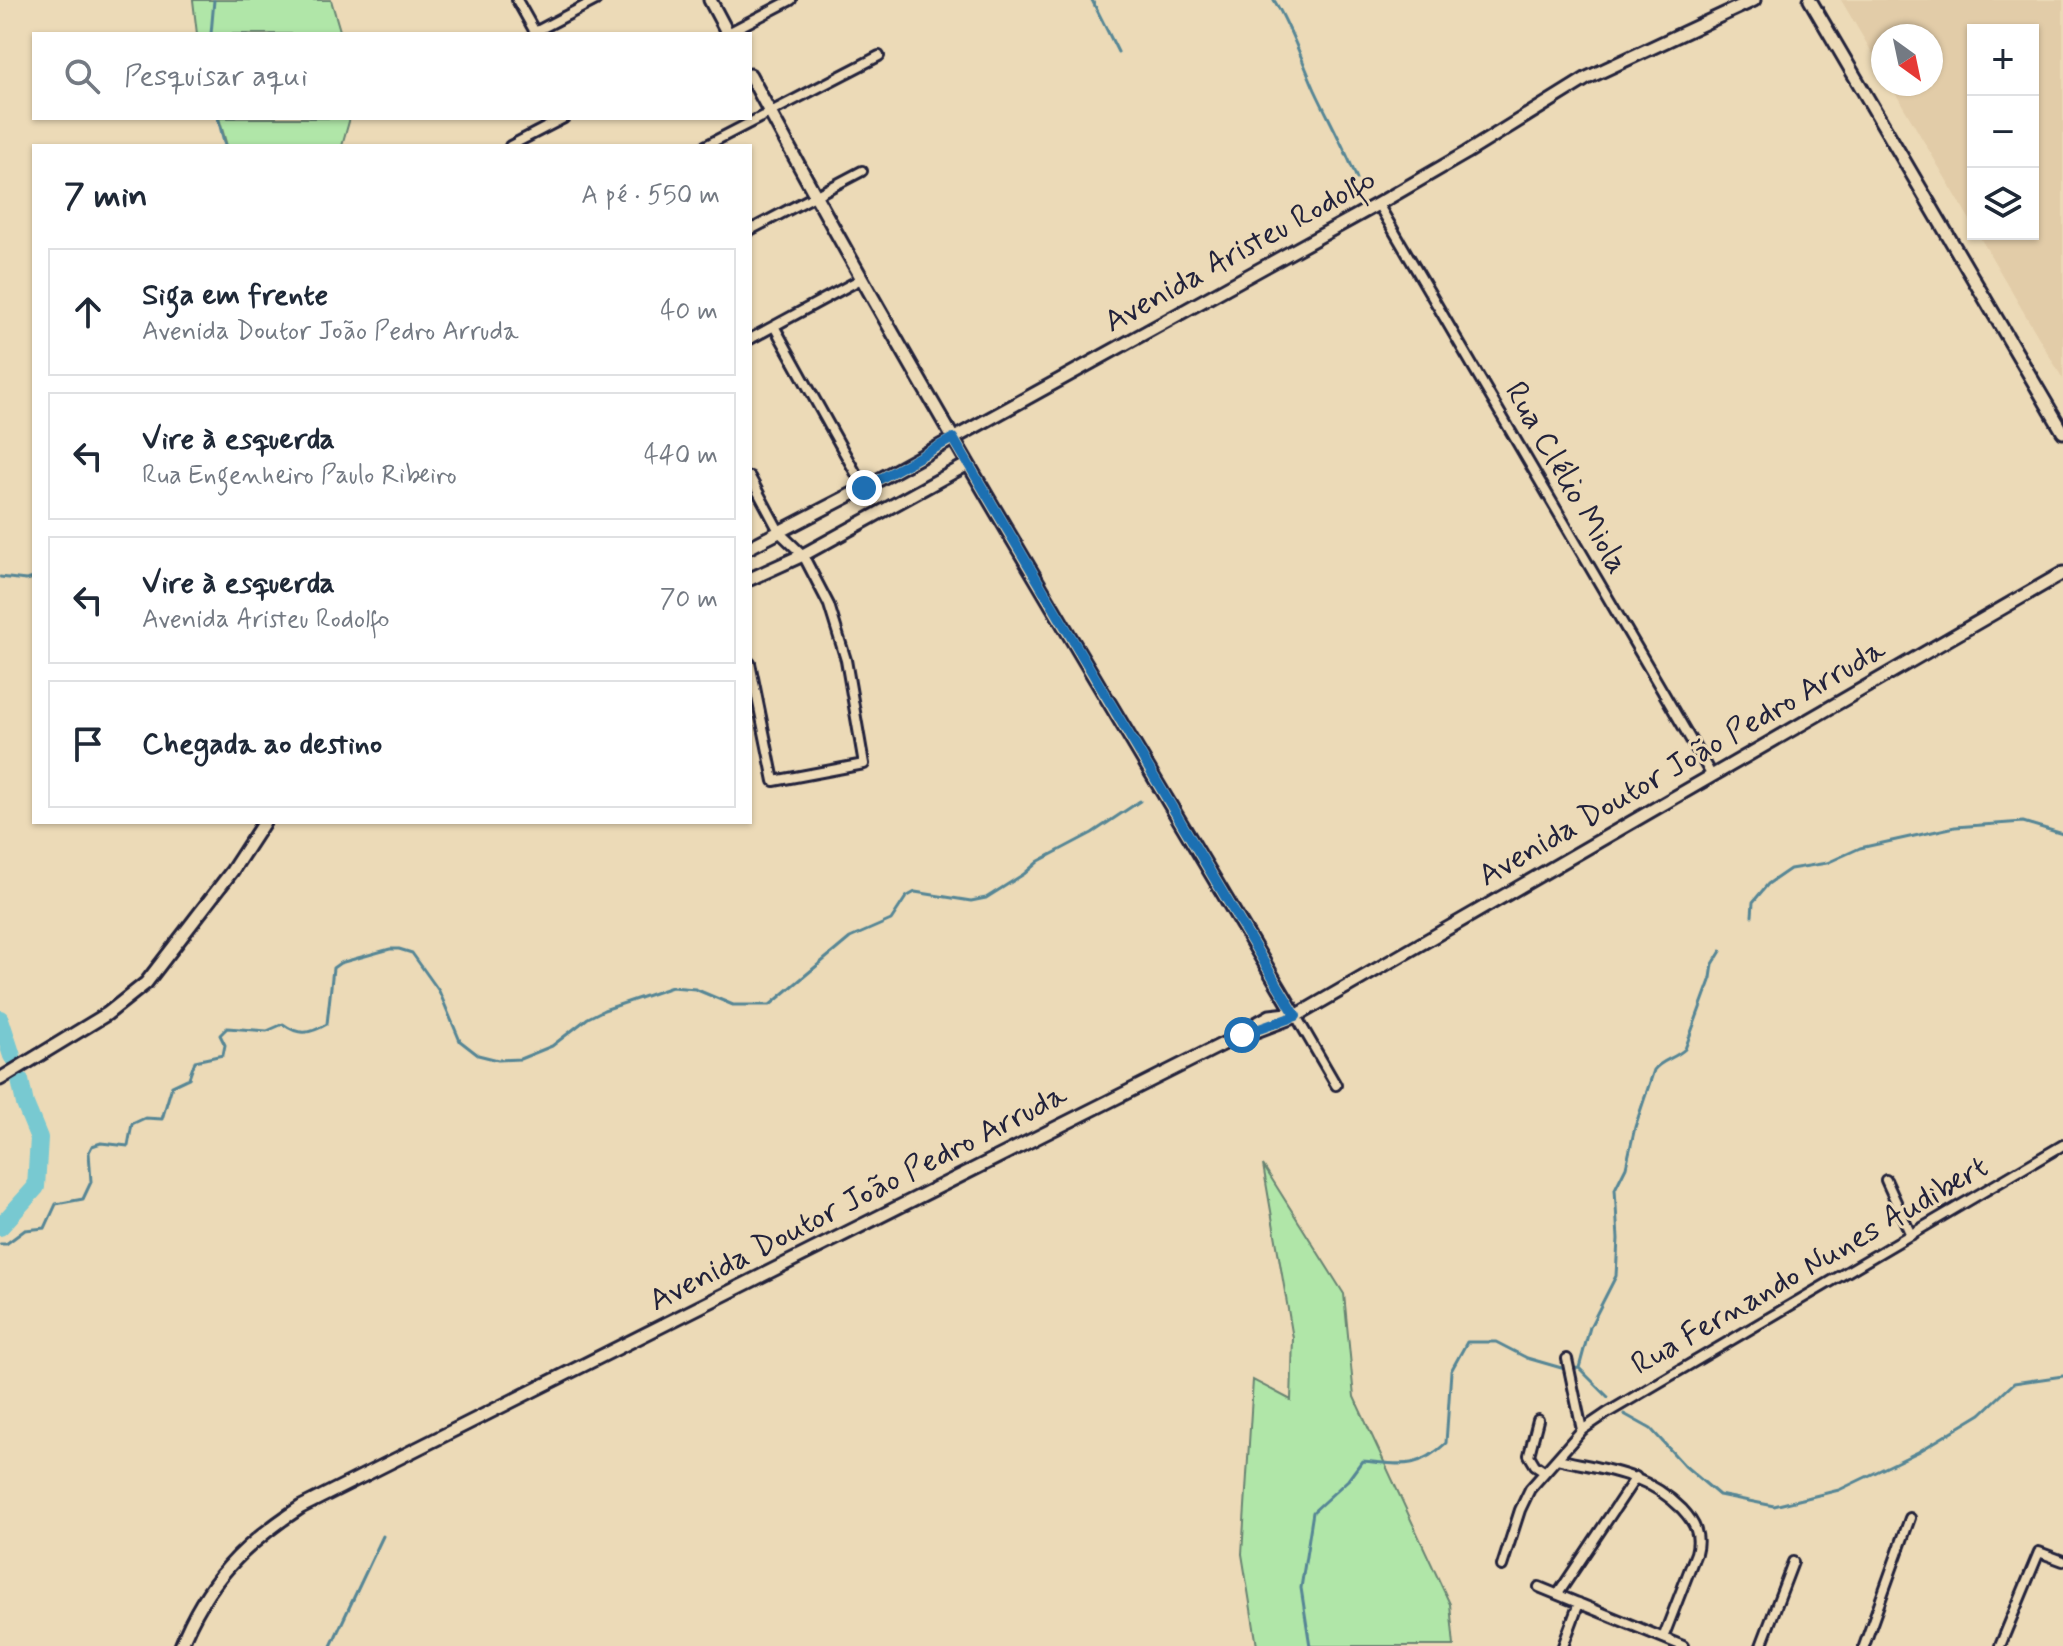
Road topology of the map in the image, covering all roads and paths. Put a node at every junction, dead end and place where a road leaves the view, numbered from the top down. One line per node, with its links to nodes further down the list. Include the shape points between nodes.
1 (517, 0): 7 (street)
2 (596, 0): 7 (street)
3 (710, 0): 8 (street)
4 (791, 0): 9 (street)
5 (1754, 0): 18 (street, Avenida Aristeu Rodolfo, via 1587,78)
6 (1810, 0): 23 (street)
7 (535, 32)
8 (726, 32)
9 (731, 32)
10 (879, 56): 12 (street)
11 (752, 79): 12 (street)
12 (770, 112): 15 (street); 17 (street)
13 (560, 120): 14 (street)
14 (514, 144)
15 (709, 144)
16 (862, 171): 17 (street)
17 (815, 196): 19 (street); 20 (street)
18 (1378, 204): 24 (street, Avenida Aristeu Rodolfo); 34 (street, Rua Clélio Miola)
19 (752, 229)
20 (861, 279): 21 (street); 24 (street)
21 (774, 326): 22 (street); 27 (street)
22 (752, 338)
23 (2063, 432)
24 (953, 438): 25 (street); 27 (street, Avenida Aristeu Rodolfo)
25 (968, 464): 30 (street); 36 (street)
26 (752, 481): 28 (street)
27 (864, 488): 28 (street, Avenida Aristeu Rodolfo)
28 (780, 533): 29 (street, Avenida Aristeu Rodolfo); 30 (street)
29 (752, 546)
30 (803, 555): 32 (street); 33 (street, via 838,630 864,764 774,781)
31 (2063, 573): 34 (street, Avenida Doutor João Pedro Arruda)
32 (752, 578)
33 (752, 673)
34 (1712, 776): 36 (street, Avenida Doutor João Pedro Arruda, via 1327,998 1299,1005)
35 (263, 824): 37 (street, via 146,983 107,1014)
36 (1296, 1016): 38 (street); 56 (street, Avenida Doutor João Pedro Arruda, via 1270,1016 322,1496 255,1540 213,1583)
37 (1, 1077)
38 (1336, 1085)
39 (2063, 1145): 41 (street, Rua Fernando Nunes Audibert)
40 (1886, 1180): 41 (street)
41 (1911, 1235): 44 (street, Rua Fernando Nunes Audibert)
42 (1567, 1359): 44 (street)
43 (1538, 1420): 46 (street, via 1529,1455)
44 (1582, 1430): 45 (street, Rua Fernando Nunes Audibert)
45 (1557, 1459): 46 (street, Rua Fernando Nunes Audibert); 47 (street)
46 (1544, 1471): 51 (street, Rua Fernando Nunes Audibert, via 1520,1510)
47 (1636, 1477): 53 (street); 55 (street, via 1670,1497 1697,1528 1699,1540)
48 (1910, 1518): 60 (street)
49 (2063, 1561): 61 (street, via 2039,1552)
50 (1793, 1562): 59 (street)
51 (1502, 1566)
52 (1539, 1587): 53 (street)
53 (1558, 1594): 54 (street)
54 (1579, 1603): 55 (street); 57 (street)
55 (1663, 1638): 58 (street)
56 (181, 1646)
57 (1563, 1646)
58 (1683, 1646)
59 (1761, 1646)
60 (1864, 1646)
61 (2000, 1646)

